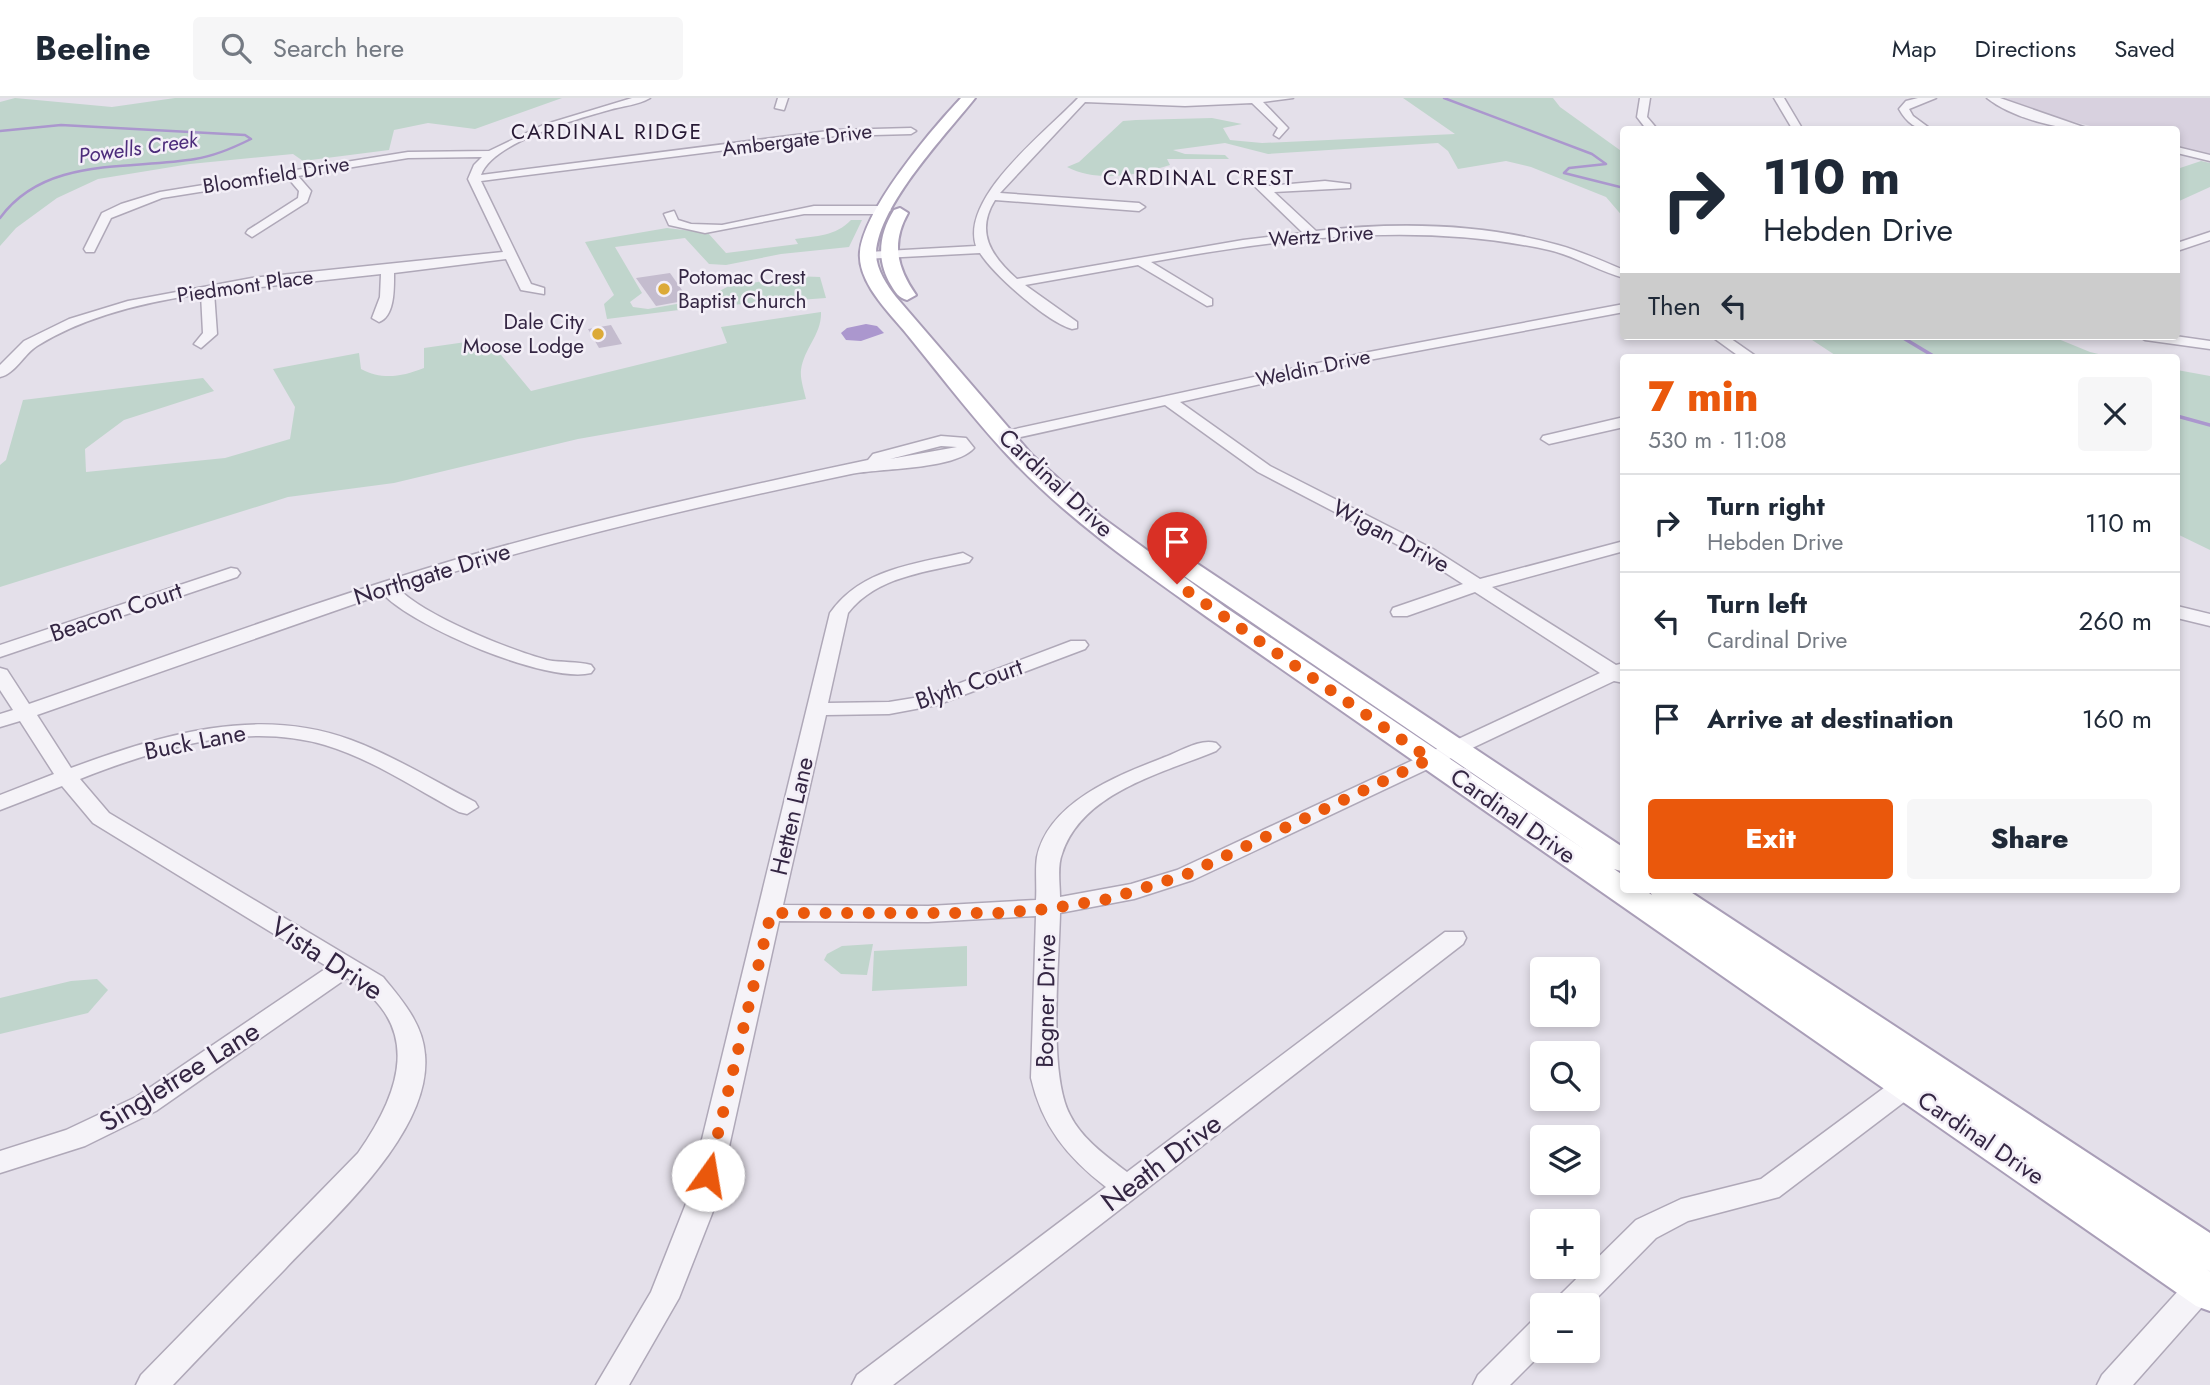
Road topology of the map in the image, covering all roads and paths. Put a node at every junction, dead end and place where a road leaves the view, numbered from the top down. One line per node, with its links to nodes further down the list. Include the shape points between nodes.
1 (645, 98): 18 (street, via 596,110)
2 (968, 98): 27 (main road)
3 (983, 98): 36 (main road, via 944,147)
4 (1082, 98): 10 (street, via 1167,103); 25 (street)
5 (1288, 98): 10 (street)
6 (1645, 98): 11 (street, via 1642,117)
7 (1779, 98): 12 (street)
8 (1931, 98): 13 (street, via 1903,109)
9 (1992, 98): 14 (street)
10 (1255, 100): 16 (street, via 1283,128)
11 (1650, 126)
12 (1796, 126)
13 (1921, 126)
14 (2073, 126)
15 (911, 131): 22 (street, Ambergate Drive, via 817,135)
16 (1279, 135)
17 (2180, 151): 19 (street)
18 (487, 155): 21 (street, Bloomfield Drive, via 408,155); 22 (street, via 476,166)
19 (2210, 158)
20 (1245, 172): 24 (street)
21 (290, 173): 29 (street, via 305,191 303,200); 33 (street, Bloomfield Drive, via 175,192 125,206 102,219)
22 (474, 179): 35 (street)
23 (1346, 186): 24 (street)
24 (1264, 190): 30 (street)
25 (992, 196): 26 (street); 34 (street, via 979,225)
26 (1139, 207)
27 (885, 210): 28 (street, via 808,209 735,227 686,226 673,222); 36 (main road, via 874,228)
28 (670, 214)
29 (252, 233)
30 (1313, 235): 37 (street, Wertz Drive); 39 (street, Wertz Drive, via 1410,231 1506,238 1572,253)
31 (2210, 236): 32 (street)
32 (2180, 246)
33 (90, 249)
34 (983, 249): 36 (street); 40 (street)
35 (509, 255): 38 (street, Piedmont Place); 42 (street, via 526,287)
36 (878, 255): 55 (main road, Cardinal Drive, via 883,292)
37 (1142, 262): 40 (street, Wertz Drive); 43 (street)
38 (387, 270): 41 (street, Piedmont Place, via 312,275); 45 (street, via 387,298)
39 (1620, 272)
40 (1016, 283): 46 (street)
41 (207, 291): 49 (street, via 209,334); 52 (street, Piedmont Place, via 142,302 84,319 34,342)
42 (539, 291)
43 (1207, 303)
44 (1620, 309): 53 (street, Weldin Drive, via 1368,356)
45 (379, 318)
46 (1072, 325)
47 (1724, 340): 51 (street)
48 (2174, 340): 50 (street)
49 (201, 344)
50 (2210, 345)
51 (1745, 354)
52 (0, 373)
53 (1168, 400): 55 (street, Weldin Drive); 61 (street, Wigan Drive, via 1264,469 1427,552)
54 (1620, 423): 56 (street)
55 (1013, 433): 74 (main road, Cardinal Drive, via 1048,483 1139,557)
56 (1549, 439)
57 (874, 464): 62 (street, Northgate Drive, via 591,528)
58 (1620, 547): 61 (street)
59 (963, 558): 71 (street, Hetten Lane, via 891,576 851,596 839,612)
60 (231, 573): 67 (street, Beacon Court)
61 (1478, 585): 63 (street); 70 (street, Wigan Drive)
62 (387, 587): 68 (street, via 399,600 488,643 543,665); 72 (street, Northgate Drive)
63 (1400, 612)
64 (2180, 613): 65 (street)
65 (2210, 620)
66 (1078, 645): 71 (street, Blyth Court, via 930,701 889,708)
67 (0, 651)
68 (584, 669)
69 (0, 674): 72 (street)
70 (1620, 674): 74 (street)
71 (816, 709): 83 (street, Hetten Lane)
72 (12, 716): 75 (street, Vista Drive)
73 (1209, 747): 82 (street, Bogner Drive, via 1113,788 1077,810 1054,840 1049,856)
74 (1442, 753): 78 (main road, Cardinal Drive); 79 (main road, Cardinal Drive); 82 (street, via 1185,875 1109,899)
75 (67, 778): 76 (street, Buck Lane); 77 (street, Buck Lane, via 165,743 224,732 283,730 341,743); 85 (street, Vista Drive, via 87,805 117,831)
76 (0, 803)
77 (467, 807)
78 (1620, 860)
79 (1620, 881)
80 (1637, 893): 86 (main road, Cardinal Drive)
81 (1670, 893): 89 (main road, Cardinal Drive)
82 (1047, 909): 83 (street); 88 (street, Bogner Drive, via 1044,1078 1048,1100 1071,1142)
83 (771, 913): 94 (street, Hetten Lane, via 688,1243 664,1298)
84 (1454, 938): 88 (street, Neath Drive)
85 (347, 966): 87 (street, Singletree Lane, via 146,1104 75,1138); 93 (street, Vista Drive, via 374,983 403,1017 412,1056 404,1103 364,1169)
86 (1906, 1086): 90 (main road, Cardinal Drive); 91 (street, via 1769,1189 1681,1211 1646,1228)
87 (0, 1162)
88 (1127, 1188): 95 (street, Neath Drive)
89 (2210, 1254)
90 (2207, 1286): 97 (street)
91 (1582, 1293)
92 (1530, 1344): 96 (street)
93 (152, 1385)
94 (612, 1385)
95 (868, 1385)
96 (1489, 1385)
97 (2113, 1385)

